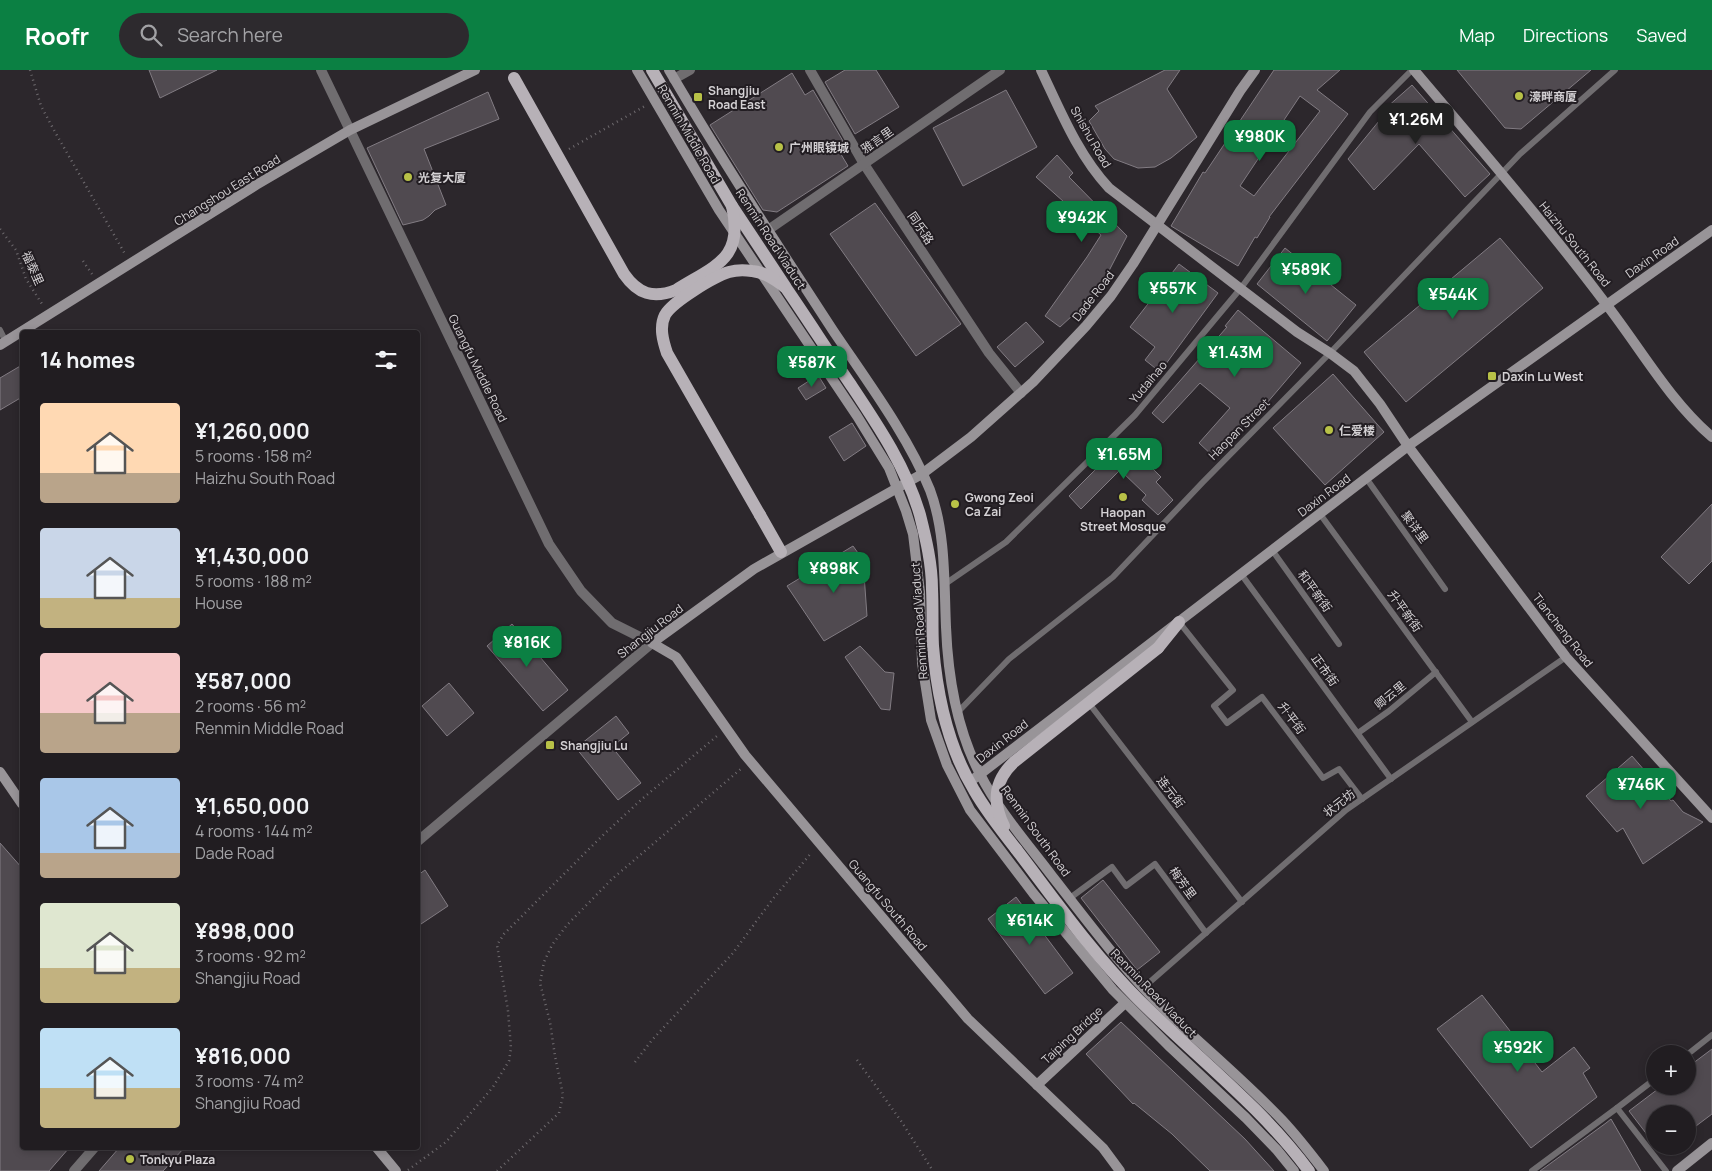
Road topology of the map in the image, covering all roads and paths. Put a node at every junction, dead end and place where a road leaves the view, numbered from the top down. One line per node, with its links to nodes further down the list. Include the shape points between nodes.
1 (30, 70): 25 (path, via 41,106)
2 (321, 70): 16 (street, Guangfu Middle Road)
3 (475, 70): 16 (street, Changshou East Road)
4 (637, 70): 15 (street, Renmin Middle Road)
5 (652, 70): 20 (main road, Renmin Road Viaduct)
6 (690, 70): 14 (street)
7 (810, 70): 18 (street, 同乐路)
8 (1000, 70): 18 (street, 雅言里)
9 (1041, 70): 21 (street, Shishu Road, via 1095,174)
10 (1255, 70): 21 (street, Dade Road)
11 (1413, 70): 19 (street, Haizhu South Road); 27 (lane, Yudaihao, via 1370,112)
12 (1615, 70): 19 (lane, Haopan Street)
13 (512, 74): 20 (main road, bridge, via 624,274 635,288 653,294 669,293 720,263 734,241)
14 (671, 74): 23 (street, Renmin Middle Road)
15 (654, 100): 17 (path); 40 (street, Renmin Middle Road, via 719,210 876,447)
16 (350, 130): 25 (street, Changshou East Road); 48 (street, Guangfu Middle Road, via 549,544 581,591 612,623)
17 (566, 151)
18 (864, 164): 23 (street, 雅言里); 35 (street, 同乐路, via 989,353)
19 (1501, 174): 28 (street, Haizhu South Road); 34 (lane, Haopan Street)
20 (732, 206): 26 (main road, Renmin Road Viaduct, bridge)
21 (1156, 224): 27 (street, Shishu Road); 35 (street, Dade Road, via 1111,296)
22 (0, 229): 29 (path, 福泰里, via 16,250 26,279)
23 (768, 230): 38 (street, Renmin Middle Road, via 894,423)
24 (1712, 230): 28 (street, Daxin Road)
25 (131, 264): 29 (street, Changshou East Road)
26 (786, 288): 43 (main road, bridge, via 756,271 723,274 678,301 662,324 667,353); 67 (main road, Renmin Road Viaduct, bridge, via 887,440 906,476 920,515 930,564 933,645 945,721 960,764 973,789)
27 (1241, 288): 34 (street, Shishu Road, via 1297,332); 45 (lane, Yudaihao, via 1135,416 1006,542)
28 (1607, 304): 36 (street, Haizhu South Road, via 1672,396); 37 (street, Daxin Road)
29 (49, 315): 31 (street, Changshou East Road)
30 (0, 330): 33 (lane)
31 (25, 330)
32 (20, 333): 33 (street, Changshou East Road)
33 (3, 344)
34 (1330, 352): 37 (street, Tiancheng Road, via 1354,371); 53 (lane, Haopan Street, via 1113,577 1009,659)
35 (1021, 393): 38 (street, Dade Road, via 971,438)
36 (1712, 437)
37 (1408, 446): 39 (street, Daxin Road); 50 (street, Tiancheng Road)
38 (922, 474): 40 (street, Shangjiu Road); 45 (street, Renmin South Road, via 936,511)
39 (1366, 478): 41 (street, Daxin Road); 46 (lane, 聚详里)
40 (898, 489): 43 (street, Shangjiu Road); 61 (street, via 911,526 917,559 922,663 928,702 939,747)
41 (1320, 514): 42 (street, Daxin Road); 51 (lane, 升平新街)
42 (1272, 550): 44 (street, Daxin Road); 49 (lane, 和平新街)
43 (780, 552): 48 (street, Shangjiu Road)
44 (1241, 574): 47 (street, Daxin Road); 56 (lane, 正市街)
45 (945, 584): 53 (street, Renmin South Road, via 947,650)
46 (1445, 589)
47 (1178, 622): 52 (street, Daxin Road); 62 (lane, 升平街, via 1233,690 1214,706 1227,723 1262,696 1322,778 1339,769); 67 (main road, bridge, via 1158,648 1005,771 997,791 997,803)
48 (652, 643): 55 (street, Guangfu South Road, via 676,657); 65 (street, Shangjiu Road)
49 (1339, 644)
50 (1566, 657): 54 (lane, 状元坊); 64 (street, Tiancheng Road)
51 (1436, 672): 54 (lane, 升平新街); 56 (lane, 卿云里)
52 (1082, 695): 59 (street, Daxin Road); 69 (lane, 连元街)
53 (957, 713): 59 (street, Renmin South Road)
54 (1472, 722): 60 (lane, 状元坊)
55 (726, 728): 57 (street, Guangfu South Road); 85 (path, via 607,831 504,934 497,945 508,1011 509,1060 493,1087 446,1142)
56 (1358, 733): 60 (lane, 正市街)
57 (751, 761): 66 (street, Guangfu South Road); 86 (path, via 612,879 552,946 544,962 540,983 563,1095 558,1114)
58 (0, 772): 63 (street)
59 (980, 774): 61 (street, Daxin Road); 68 (street, Renmin South Road, via 1010,820)
60 (1391, 779): 62 (lane, 状元坊)
61 (958, 790): 72 (street, via 1021,878)
62 (1362, 799): 69 (lane, 状元坊)
63 (20, 801)
64 (1712, 818)
65 (420, 839)
66 (819, 843): 76 (path, via 733,953); 77 (street, Guangfu South Road, via 968,1019)
67 (1016, 849): 90 (main road, Renmin Road Viaduct, via 1120,981 1255,1109)
68 (1070, 898): 70 (lane, 梅芳里, via 1112,868 1126,886 1156,864); 71 (street, Renmin South Road)
69 (1242, 902): 70 (lane, 状元坊)
70 (1206, 933): 71 (lane, 状元坊)
71 (1143, 988): 91 (street, Renmin South Road, via 1277,1115)
72 (1125, 1003): 77 (street, Taiping Bridge); 89 (street, via 1239,1111)
73 (1712, 1035): 74 (lane)
74 (1696, 1048)
75 (857, 1060): 87 (path)
76 (635, 1062)
77 (1037, 1086): 88 (street, Guangfu South Road, via 1103,1148)
78 (1646, 1086): 79 (lane)
79 (1617, 1108): 92 (lane); 93 (lane)
80 (1712, 1143): 94 (street)
81 (92, 1150): 83 (street)
82 (379, 1150): 84 (street)
83 (74, 1171)
84 (396, 1171)
85 (407, 1171)
86 (497, 1171)
87 (933, 1171)
88 (1120, 1171)
89 (1294, 1171)
90 (1310, 1171)
91 (1324, 1171)
92 (1532, 1171)
93 (1666, 1171)
94 (1677, 1171)

